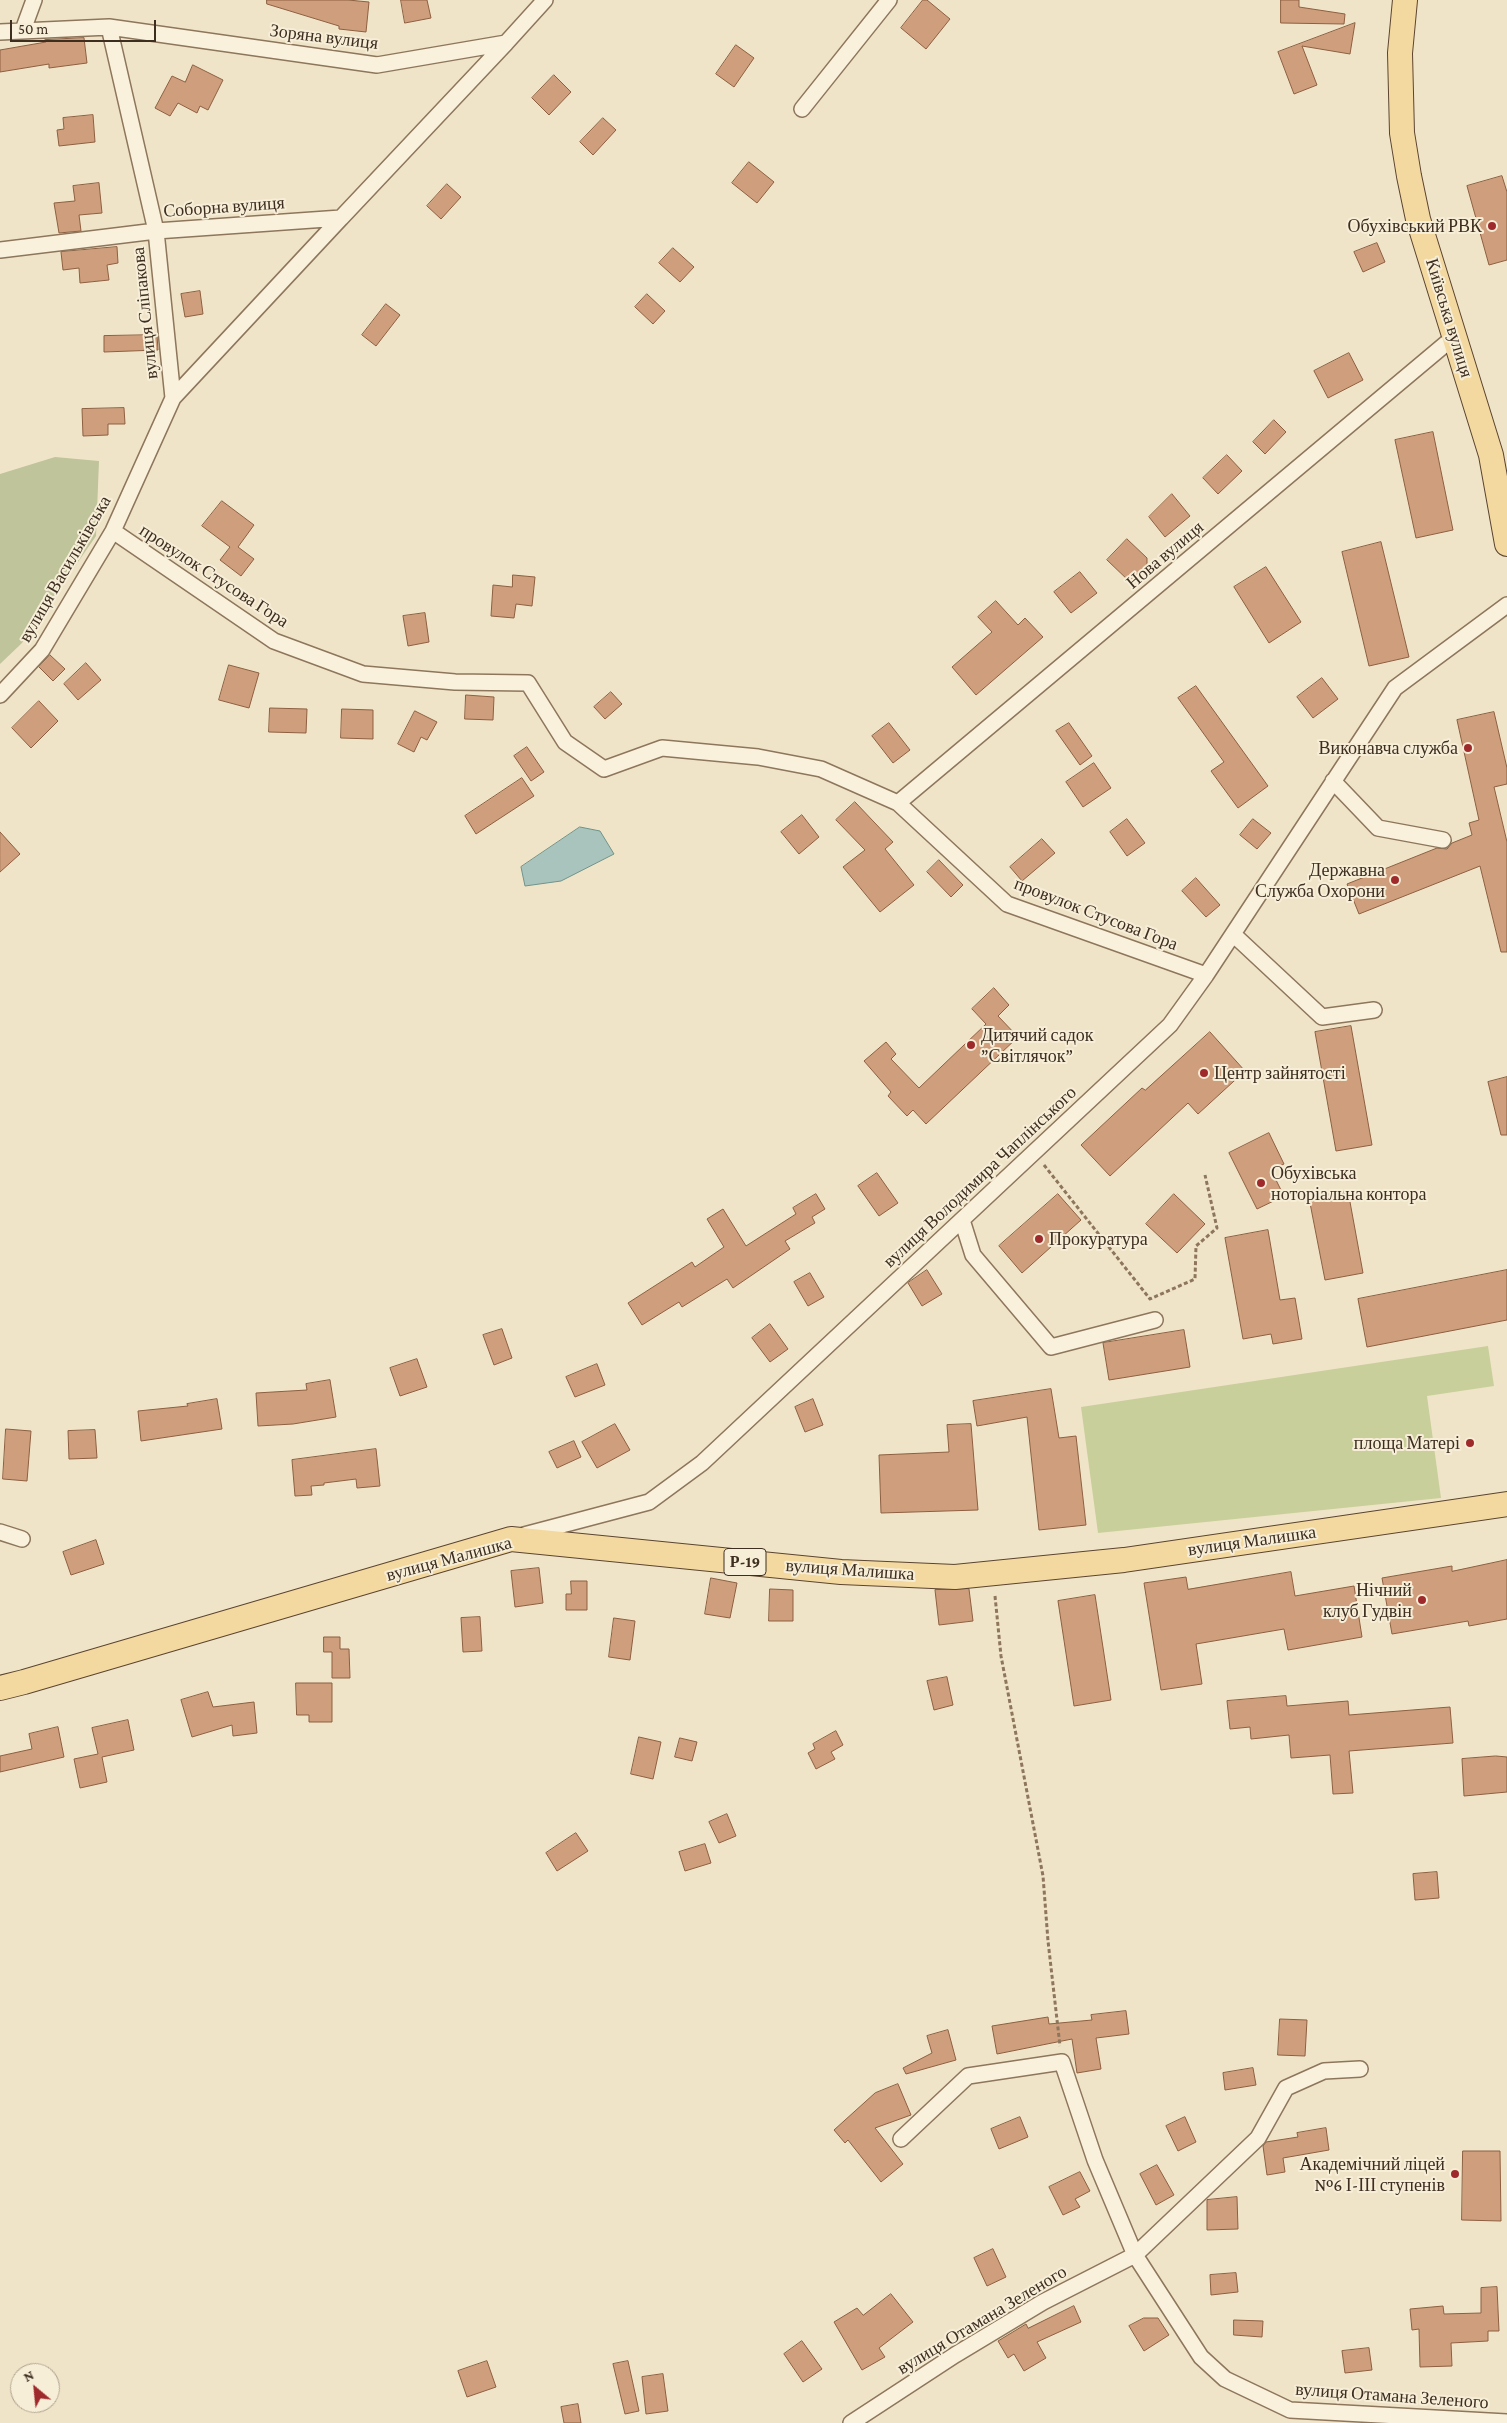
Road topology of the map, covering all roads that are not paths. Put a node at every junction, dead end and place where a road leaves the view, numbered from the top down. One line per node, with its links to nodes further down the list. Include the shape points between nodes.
1 (34, 0): 6 (street)
2 (545, 0): 8 (street)
3 (889, 0): 9 (street)
4 (1405, 0): 13 (main road, Київська вулиця, via 1400,53 1402,133 1418,219)
5 (109, 27): 6 (street); 8 (street, Зоряна вулиця, via 377,65); 11 (street, Соборна вулиця)
6 (23, 30): 7 (street)
7 (0, 32)
8 (506, 42): 10 (street)
9 (802, 109)
10 (341, 218): 11 (street, Соборна вулиця); 14 (street)
11 (156, 231): 12 (street, вулиця Сліпакова); 14 (street, вулиця Сліпакова)
12 (0, 250)
13 (1455, 336): 16 (main road, Київська вулиця, via 1491,455); 20 (street, Нова вулиця)
14 (173, 398): 15 (street, вулиця Васильківська)
15 (113, 531): 18 (street, вулиця Васильківська, via 42,650); 20 (street, провулок Стусова Гора, via 274,641 362,674 455,682 528,683 565,742 604,769 662,748 758,758 821,769)
16 (1507, 544)
17 (1507, 605): 19 (street, вулиця Володимира Чаплінського, via 1395,688)
18 (0, 695)
19 (1333, 781): 21 (street, via 1378,828); 22 (street, вулиця Володимира Чаплінського)
20 (898, 803): 23 (street, провулок Стусова Гора, via 1007,904)
21 (1443, 840)
22 (1233, 934): 23 (street, вулиця Володимира Чаплінського); 24 (street, via 1322,1017)
23 (1206, 975): 25 (street, вулиця Володимира Чаплінського, via 1170,1025)
24 (1374, 1010)
25 (962, 1220): 26 (street, via 973,1255 1050,1347); 30 (street, вулиця Володимира Чаплінського, via 702,1463 649,1502)
26 (1155, 1320)
27 (1507, 1504): 30 (main road, вулиця Малишка / Р-19, via 1124,1560 955,1577 841,1572)
28 (0, 1532): 29 (street)
29 (22, 1539)
30 (511, 1539): 31 (main road, вулиця Малишка / Р-19)
31 (0, 1688)
32 (1360, 2069): 34 (street, вулиця Отамана Зеленого, via 1324,2071 1286,2088 1258,2138)
33 (901, 2139): 34 (street, вулиця Отамана Зеленого, via 968,2076 1062,2062 1095,2160)
34 (1135, 2255): 35 (street, вулиця Отамана Зеленого, via 1201,2357 1225,2379 1290,2410); 36 (street, вулиця Отамана Зеленого, via 1043,2302)
35 (1507, 2422)
36 (851, 2423)

